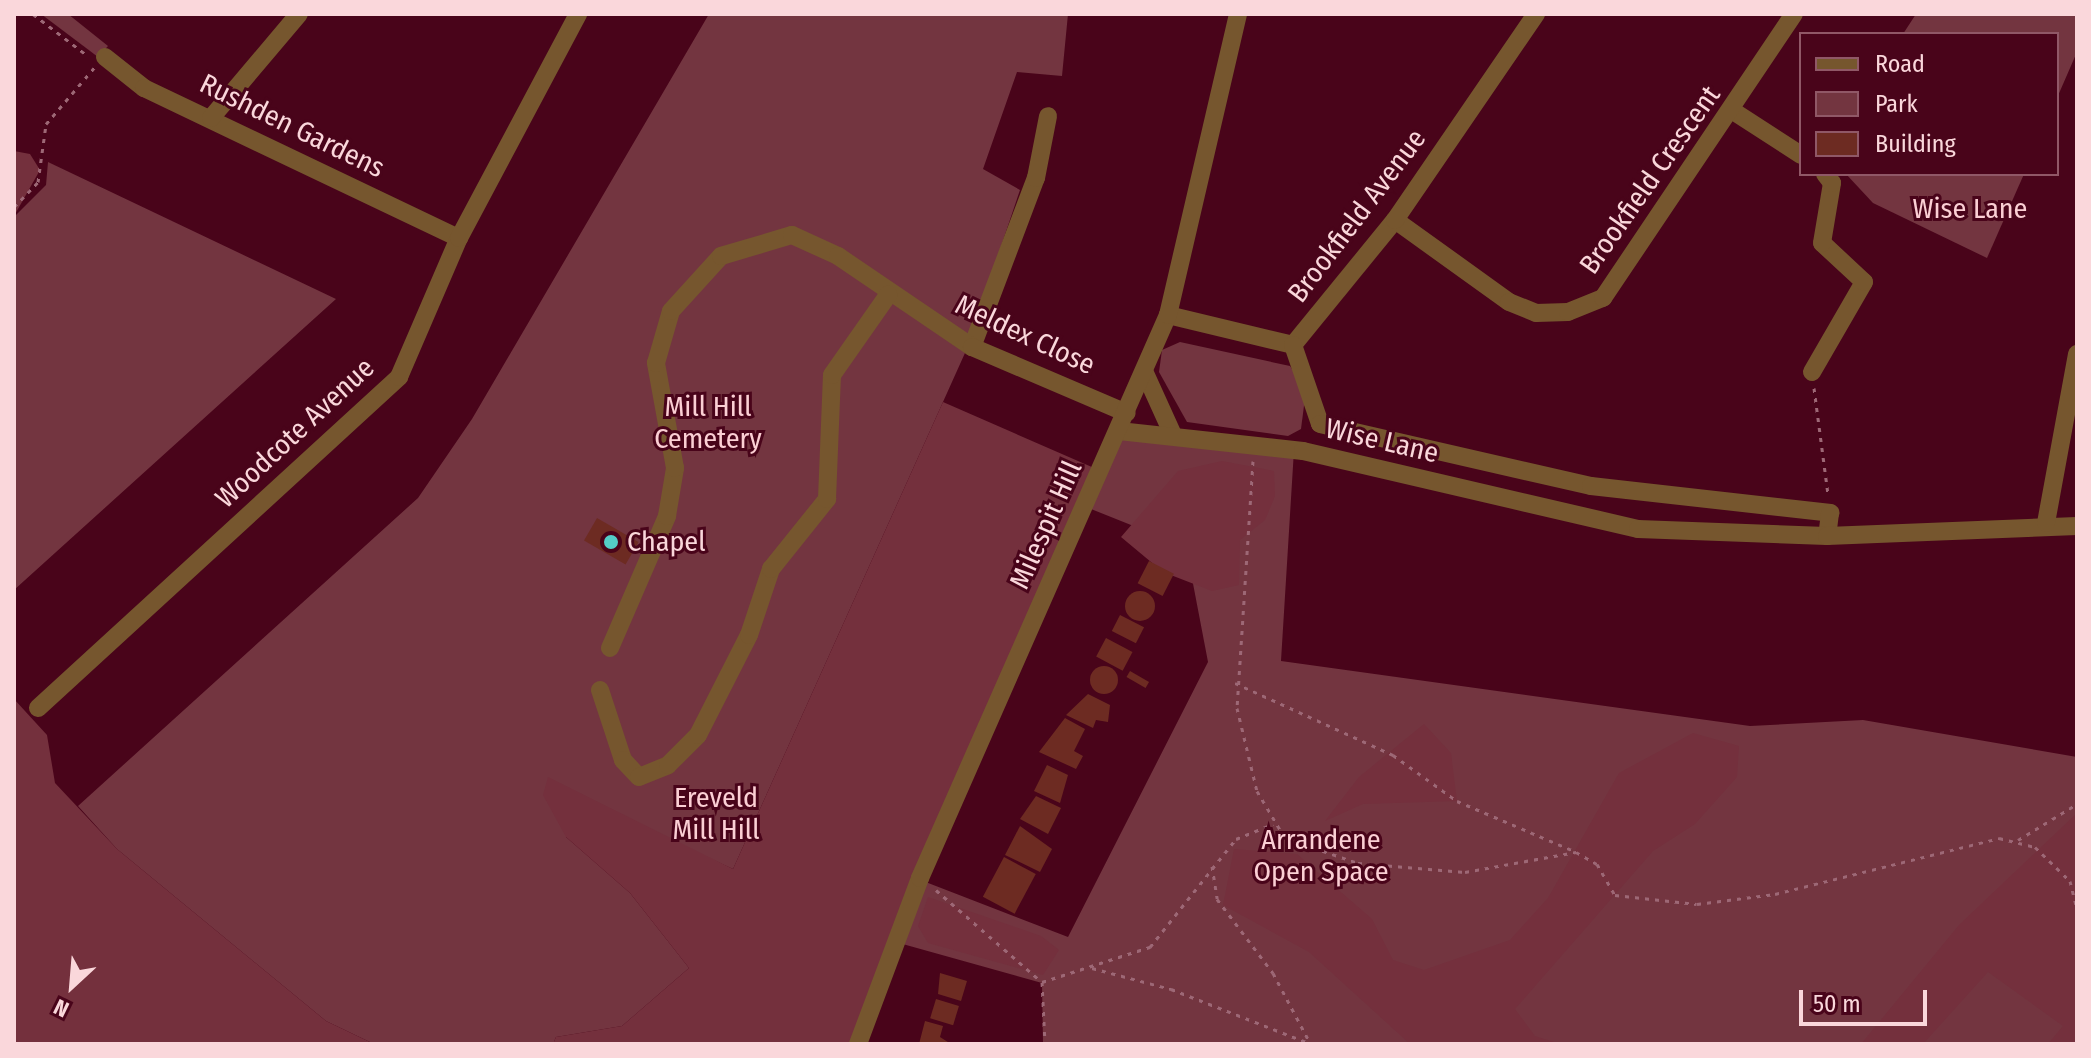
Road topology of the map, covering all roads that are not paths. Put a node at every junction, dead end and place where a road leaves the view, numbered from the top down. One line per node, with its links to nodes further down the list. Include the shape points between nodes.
1 (299, 14): 9 (street)
2 (578, 14): 13 (street, Woodcote Avenue)
3 (1238, 14): 15 (street, Milespit Hill)
4 (1536, 14): 12 (street, Brookfield Avenue)
5 (1794, 14): 7 (street, Brookfield Crescent)
6 (105, 57): 9 (street, Rushden Gardens, via 144,88)
7 (1733, 111): 10 (street); 12 (street, Brookfield Crescent, via 1603,298 1568,312 1536,313 1509,302)
8 (1048, 116): 17 (street, via 1036,178)
9 (211, 118): 13 (street, Rushden Gardens)
10 (1799, 154)
11 (1827, 176): 20 (street, via 1832,183 1822,243 1864,282)
12 (1395, 220): 16 (street, Brookfield Avenue)
13 (459, 238): 31 (street, Woodcote Avenue, via 399,377)
14 (895, 299): 17 (street, Meldex Close); 29 (street, Meldex Close, via 838,256 792,235 721,256 688,286 671,311 656,363 675,468 667,516); 30 (street, via 832,375 827,499 771,569 749,635 698,735 668,765 639,777 623,760)
15 (1168, 315): 16 (street, Brookfield Avenue); 19 (street, Milespit Hill)
16 (1293, 345): 22 (street, Wise Lane)
17 (972, 347): 21 (street, Meldex Close)
18 (2077, 354): 26 (street)
19 (1144, 371): 21 (street, Milespit Hill); 24 (street)
20 (1812, 372)
21 (1127, 413): 23 (street, Milespit Hill)
22 (1320, 424): 25 (street, Wise Lane); 28 (street, Wise Lane, via 1591,486 1830,513)
23 (1119, 431): 24 (street, Wise Lane); 32 (street, Milespit Hill, via 920,878)
24 (1173, 435): 25 (street, Wise Lane)
25 (1303, 451): 28 (street, Wise Lane, via 1638,529)
26 (2046, 523): 27 (street, Wise Lane); 28 (street, Wise Lane)
27 (2077, 526)
28 (1827, 536)
29 (610, 648)
30 (600, 690)
31 (38, 708)
32 (858, 1044)

